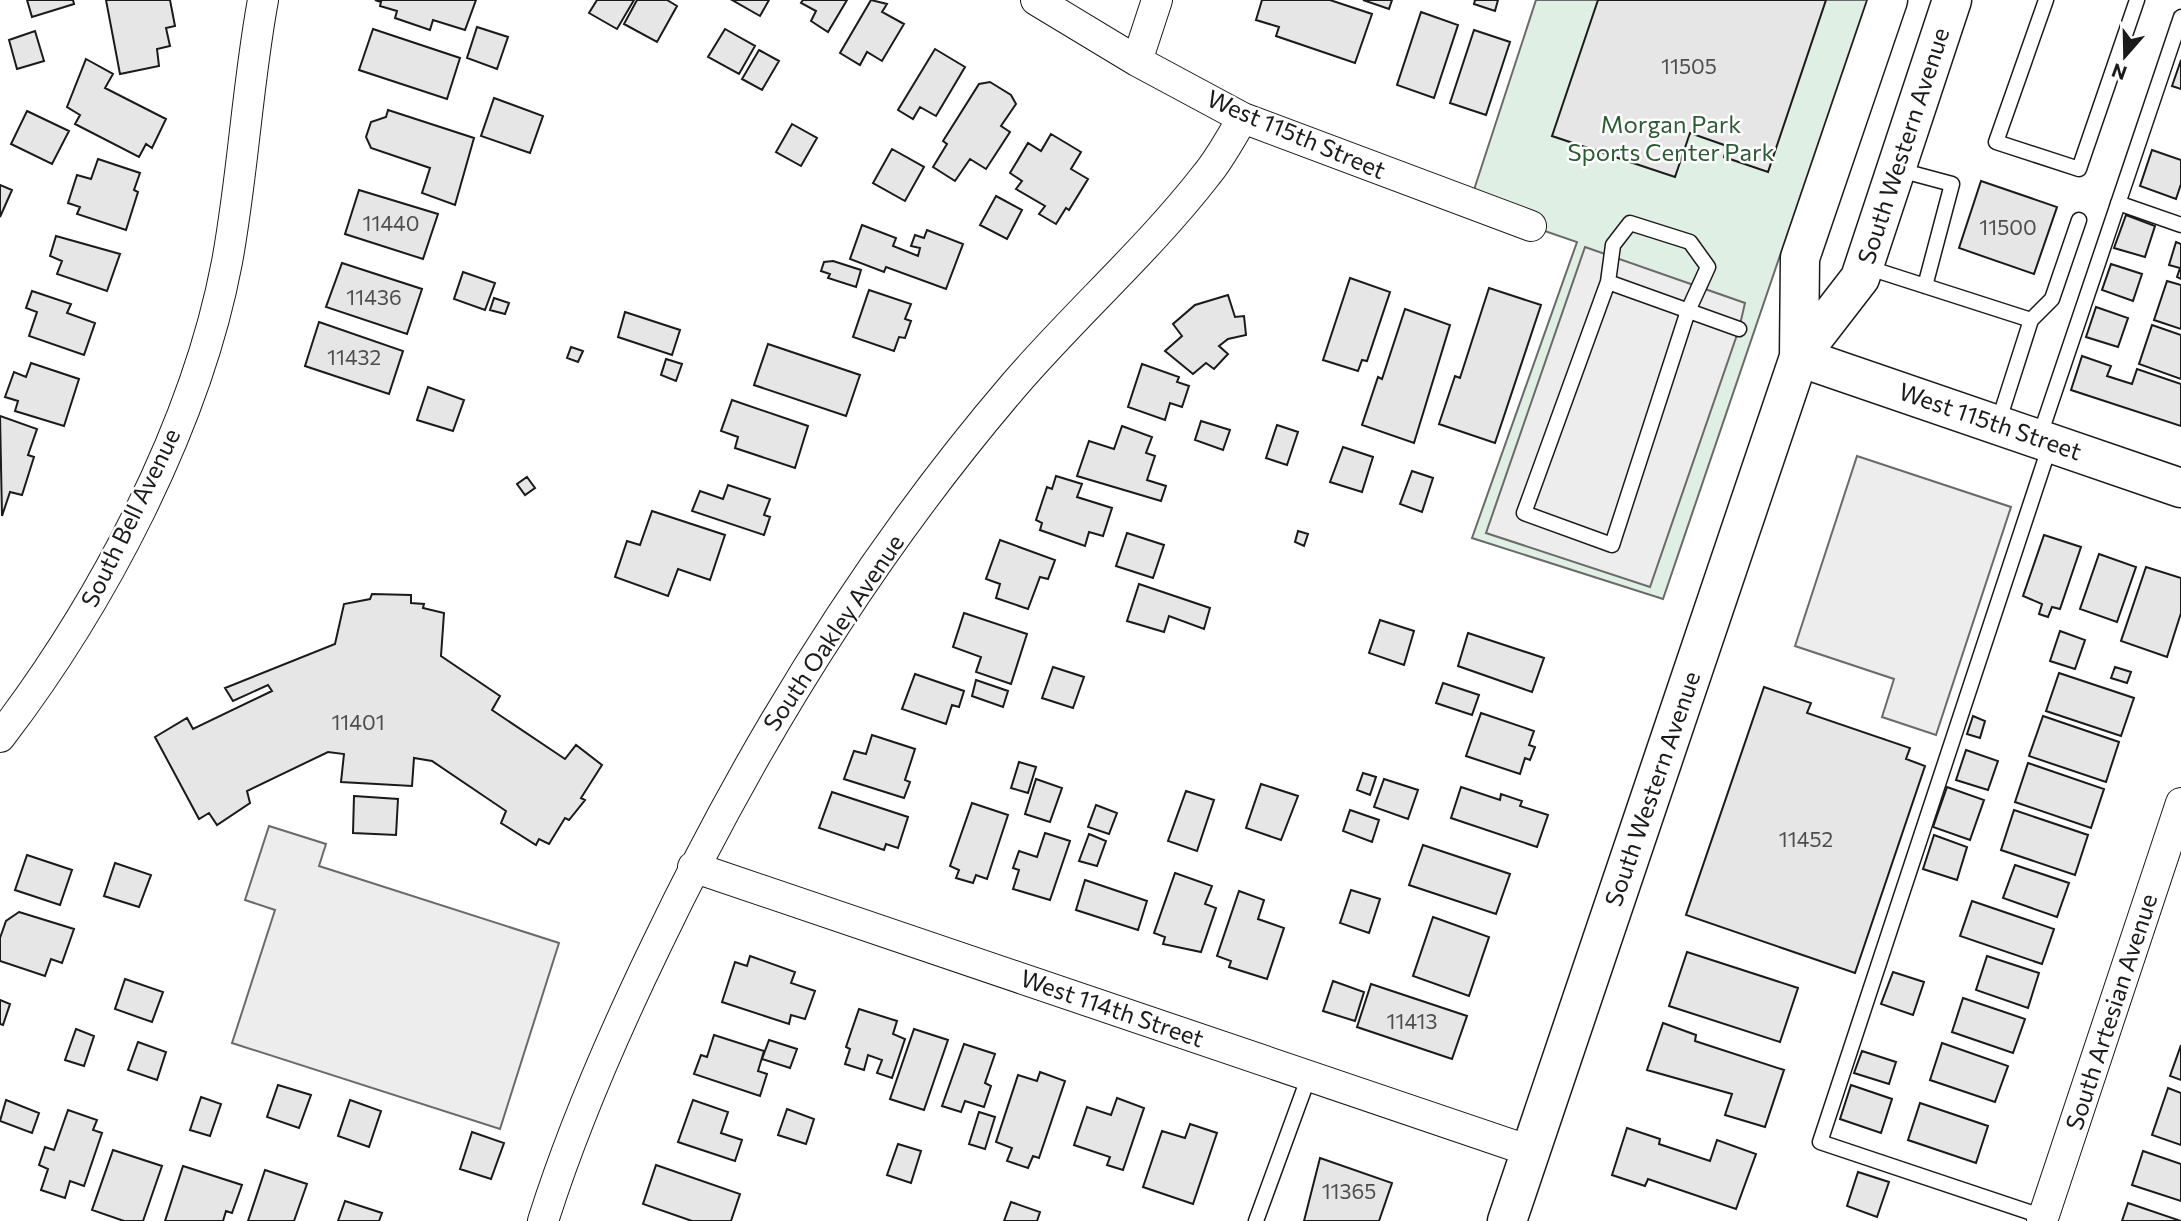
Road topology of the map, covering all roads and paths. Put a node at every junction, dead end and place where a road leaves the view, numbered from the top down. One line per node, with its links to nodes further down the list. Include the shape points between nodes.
1 (248, 0): 10 (street, South Bell Avenue)
2 (263, 0): 10 (street, South Bell Avenue)
3 (1036, 0): 11 (street, West 115th Street)
4 (1157, 0): 11 (street)
5 (1888, 0): 24 (main road, South Western Avenue, via 1800,258)
6 (1952, 0): 13 (main road, South Western Avenue)
7 (2046, 0): 8 (lane, via 1996,142 2079,169)
8 (2137, 0)
9 (2181, 17): 14 (lane)
10 (258, 30): 28 (street, South Bell Avenue, via 226,266 196,375 154,482 91,604)
11 (1137, 61): 12 (street, West 115th Street)
12 (1243, 118): 17 (street, West 115th Street); 30 (street, South Oakley Avenue, via 1209,172 1156,234 1015,384 853,597 768,729)
13 (1896, 169): 18 (main road, South Western Avenue); 20 (lane, via 1952,184)
14 (2118, 203): 16 (lane); 26 (lane)
15 (2079, 220): 22 (lane, via 2052,299)
16 (2181, 225)
17 (1531, 226)
18 (1864, 267): 20 (lane); 24 (main road, South Western Avenue)
19 (1608, 282): 21 (lane); 21 (lane, via 1613,245 1630,223 1690,242 1708,267); 21 (lane, via 1524,513 1612,545)
20 (1925, 286): 22 (lane)
21 (1688, 311): 23 (lane)
22 (2031, 320): 25 (lane)
23 (1739, 329)
24 (1799, 357): 25 (main road, West 115th Street); 32 (main road, South Western Avenue)
25 (1998, 425): 26 (main road, West 115th Street)
26 (2045, 441): 27 (main road, West 115th Street); 33 (lane, via 1821,1142)
27 (2181, 488)
28 (0, 737)
29 (2181, 803): 33 (street, South Artesian Avenue)
30 (693, 867): 31 (street, West 114th Street); 34 (street, South Oakley Avenue, via 612,1038)
31 (1309, 1076): 32 (street, West 114th Street); 35 (lane)
32 (1530, 1151): 36 (main road, South Western Avenue)
33 (2043, 1219)
34 (543, 1221)
35 (1256, 1221)
36 (1507, 1221)

